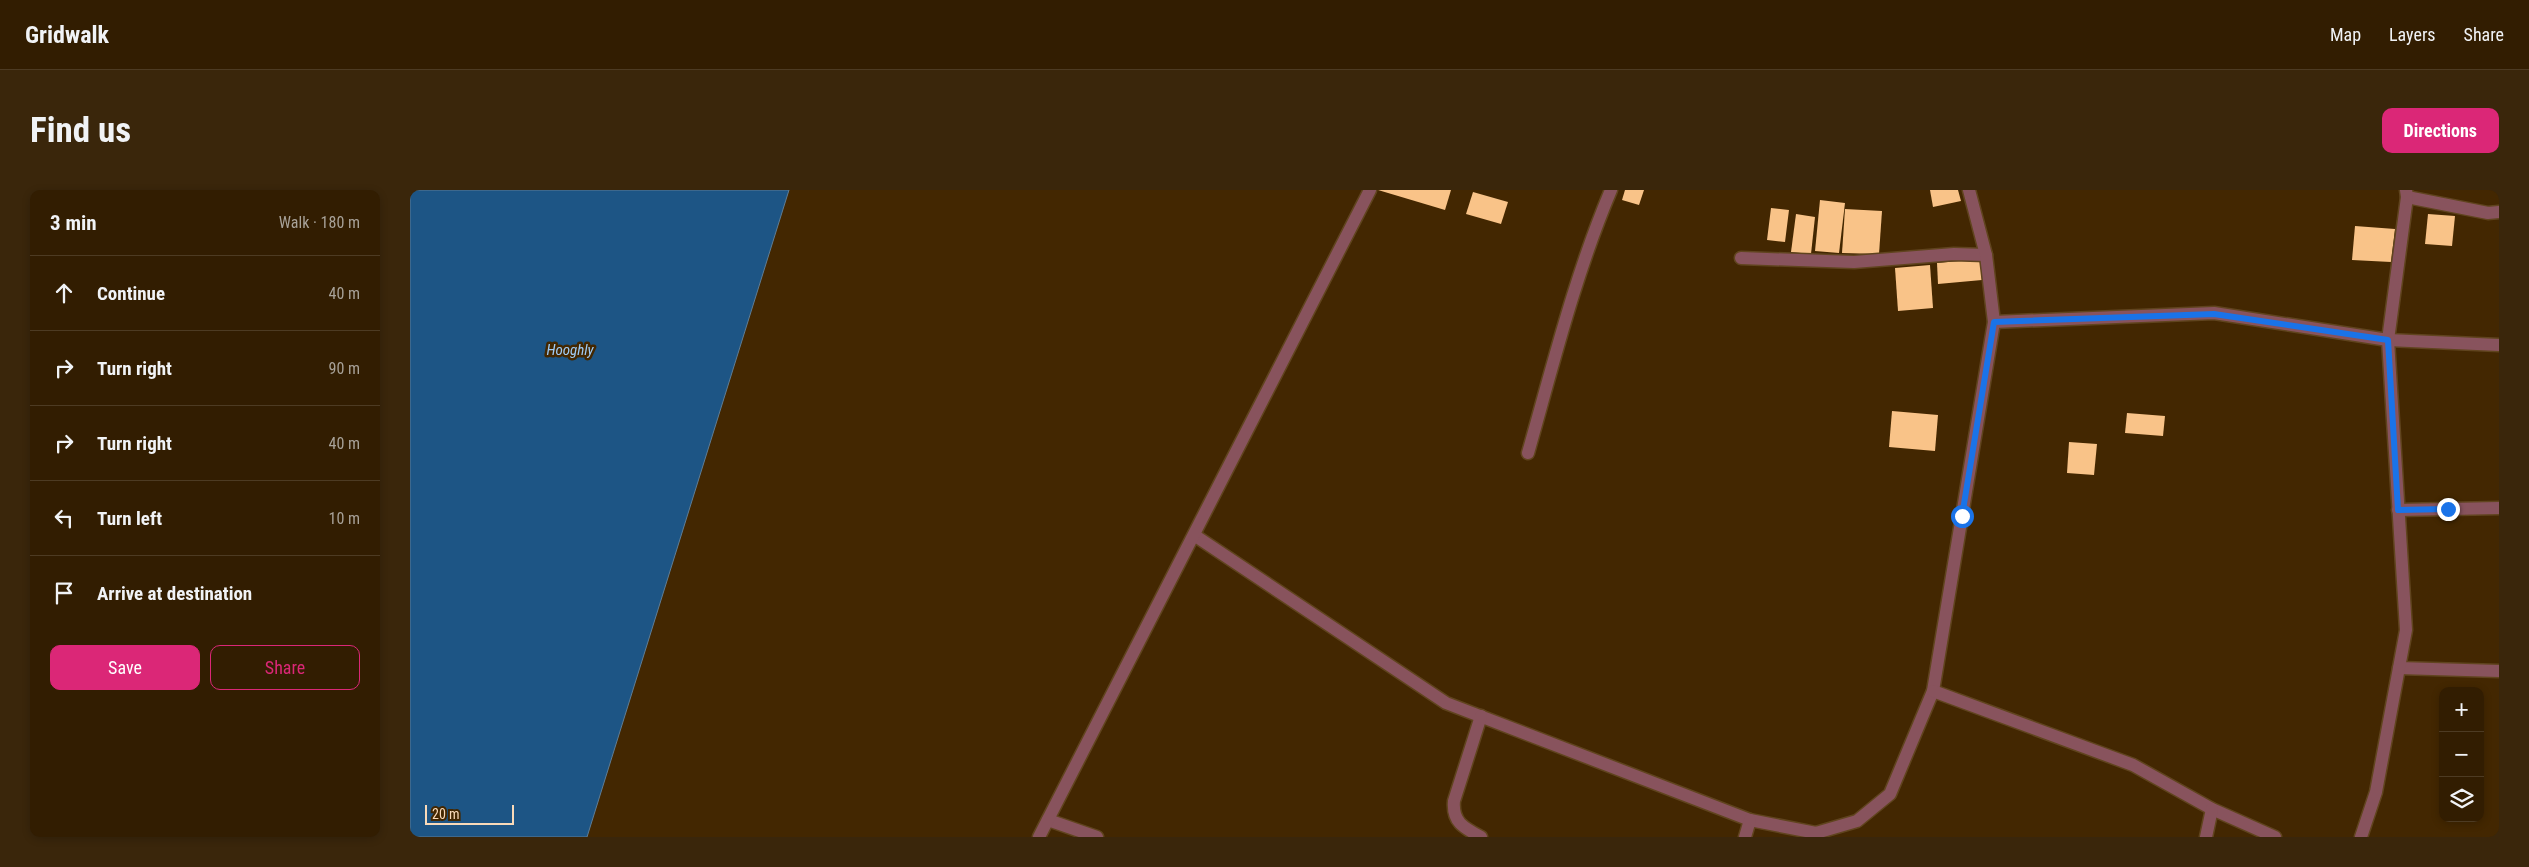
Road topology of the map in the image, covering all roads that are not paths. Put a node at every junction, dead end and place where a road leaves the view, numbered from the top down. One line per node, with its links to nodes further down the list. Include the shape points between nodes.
1 (1370, 190): 14 (street)
2 (1611, 190): 11 (street, via 1591,239)
3 (1969, 190): 6 (street)
4 (2406, 194): 5 (street, via 2488,213); 9 (street)
5 (2499, 212)
6 (1986, 255): 7 (street, via 1954,254 1854,262); 8 (street)
7 (1741, 258)
8 (1994, 322): 9 (street, via 2214,314); 17 (street)
9 (2388, 340): 10 (street); 13 (street)
10 (2499, 345)
11 (1528, 453)
12 (2499, 508): 13 (street)
13 (2398, 510): 15 (street, via 2406,630)
14 (1194, 535): 18 (street, via 1446,703); 20 (street)
15 (2399, 668): 16 (street); 28 (street, via 2376,792)
16 (2499, 671)
17 (1933, 691): 19 (street, via 2133,764); 21 (street, via 1890,794 1857,821 1816,833)
18 (1481, 716): 21 (street); 24 (street, via 1453,811 1457,821)
19 (2212, 808): 26 (street); 27 (street)
20 (1048, 820): 22 (street); 23 (street)
21 (1750, 820): 25 (street)
22 (1039, 837)
23 (1097, 837)
24 (1481, 837)
25 (1745, 837)
26 (2206, 837)
27 (2275, 837)
28 (2361, 837)

